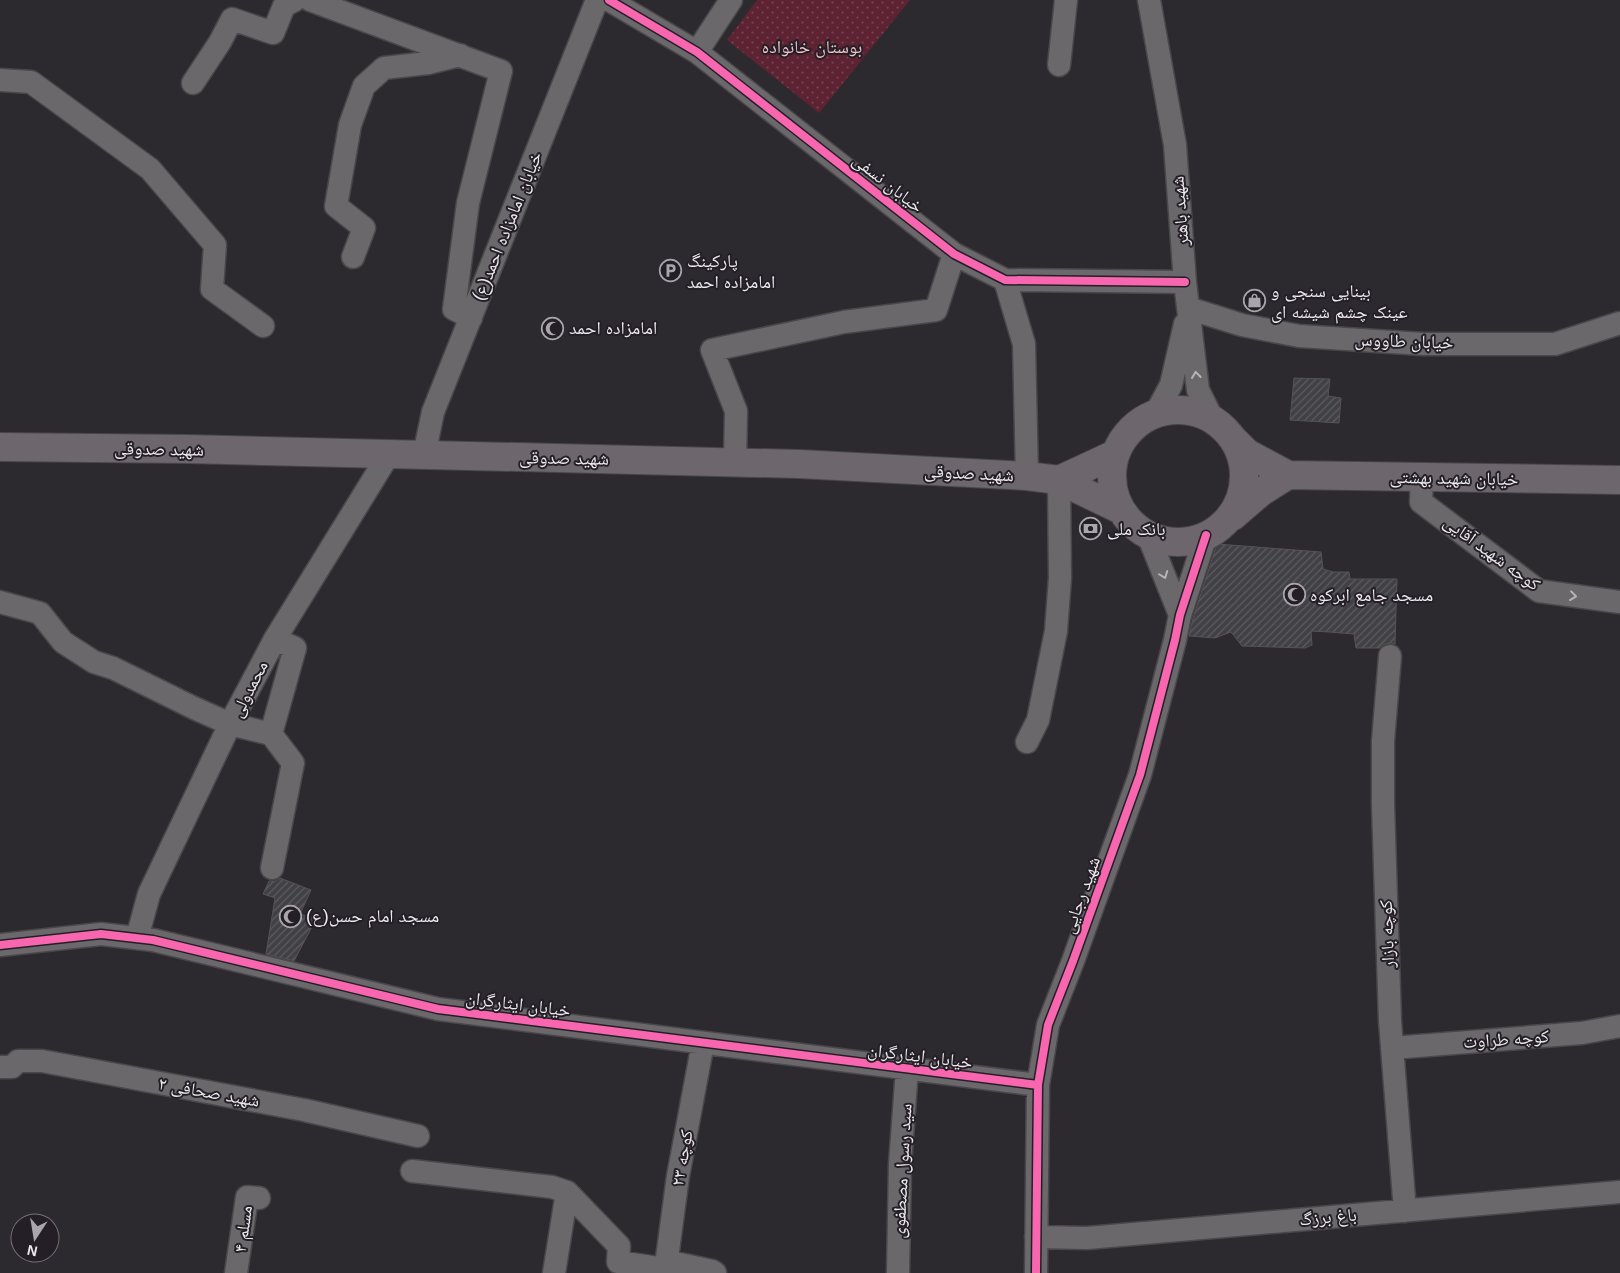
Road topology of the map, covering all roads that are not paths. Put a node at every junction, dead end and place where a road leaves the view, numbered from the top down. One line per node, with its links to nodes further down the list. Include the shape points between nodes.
1 (295, 0): 12 (street, via 284,6 273,33 232,19)
2 (310, 0): 9 (street)
3 (597, 0): 18 (street, خیابان امامزاده احمد(ع))
4 (609, 0): 8 (street, خیابان نسفی)
5 (731, 0): 8 (street)
6 (1066, 0): 10 (street)
7 (1148, 0): 16 (street, شهید باهنر, via 1175,145)
8 (697, 52): 13 (street, خیابان نسفی)
9 (460, 55): 14 (street, via 384,68 364,86 350,125 336,206 364,228); 18 (street, via 502,71 468,203 454,309)
10 (1059, 65)
11 (0, 80): 20 (street, via 31,82 150,169 215,245 212,289)
12 (193, 84)
13 (954, 254): 15 (street, خیابان نسفی); 27 (street, via 936,310 844,322 712,350 736,411)
14 (353, 257)
15 (1005, 280): 16 (street, خیابان نسفی); 29 (street, via 1024,344)
16 (1185, 282): 17 (street, شهید باهنر)
17 (1188, 308): 19 (street, خیابان طاووس, via 1242,325 1299,336 1423,344 1555,344); 21 (street, via 1171,385); 22 (street, شهید باهنر, one-way to 17, via 1198,390)
18 (471, 318): 26 (street, خیابان امامزاده احمد(ع), via 433,412)
19 (1620, 323)
20 (263, 326)
21 (1156, 413): 22 (main road, via 1195,412); 25 (main road, via 1138,422 1124,436)
22 (1221, 426): 28 (main road, via 1247,453); 34 (main road, via 1238,450 1244,469 1236,507)
23 (0, 446): 24 (main road, شهید صدوقی)
24 (389, 454): 26 (main road, شهید صدوقی); 39 (street, محمدولی)
25 (1115, 454): 31 (main road); 33 (main road, via 1114,492)
26 (424, 455): 27 (main road, شهید صدوقی)
27 (735, 462): 29 (main road, شهید صدوقی)
28 (1288, 475): 30 (main road, خیابان شهید بهشتی); 34 (main road)
29 (1027, 476): 31 (main road, شهید صدوقی)
30 (1422, 477): 32 (main road, خیابان شهید بهشتی); 37 (street, کوچه شهید آقایی, one-way to 37, via 1421,502 1539,591)
31 (1059, 480): 33 (main road, شهید صدوقی); 43 (street, via 1060,578 1056,632 1038,720)
32 (1620, 480)
33 (1121, 510): 35 (main road)
34 (1215, 529): 35 (main road, via 1187,541 1168,541); 38 (street, شهید رجایی)
35 (1148, 535): 38 (street, one-way to 38)
36 (0, 602): 41 (street, via 40,613 62,642 94,662)
37 (1620, 602)
38 (1180, 615): 52 (street, شهید رجایی, via 1140,775 1048,1025)
39 (274, 639): 41 (street, محمدولی); 42 (street, via 295,648)
40 (1390, 656): 49 (street, کوچه بازار, via 1383,742 1383,804)
41 (230, 724): 42 (street); 45 (street, محمدولی, via 149,894)
42 (271, 734): 44 (street, via 293,763)
43 (1027, 742)
44 (272, 868)
45 (137, 938): 46 (street, خیابان ایثارگران, via 101,934); 48 (street, خیابان ایثارگران, via 438,1009)
46 (0, 945)
47 (1620, 1026): 49 (street, کوچه طراوت, via 1582,1034)
48 (703, 1043): 51 (street, خیابان ایثارگران); 60 (street, کوچه ۲۳, via 678,1176)
49 (1392, 1048): 58 (street, کوچه بازار)
50 (0, 1067): 53 (street, شهید صحافی ۲, via 12,1067 18,1061 42,1061 304,1110)
51 (908, 1069): 52 (street, خیابان ایثارگران); 64 (street, سید رسول مصطفوی, via 900,1164)
52 (1038, 1085): 59 (street, شهید رجایی)
53 (418, 1136)
54 (412, 1171): 55 (street, via 552,1187)
55 (567, 1192): 60 (street, via 619,1246 618,1262); 62 (street)
56 (1620, 1192): 58 (street, باغ برزگ)
57 (259, 1198): 61 (street, مسلم ۴, via 247,1197)
58 (1405, 1211): 59 (street, باغ برزگ, via 1087,1238)
59 (1036, 1237): 65 (street, شهید رجایی)
60 (665, 1268): 63 (street)
61 (236, 1273)
62 (554, 1273)
63 (715, 1273)
64 (898, 1273)
65 (1036, 1273)

